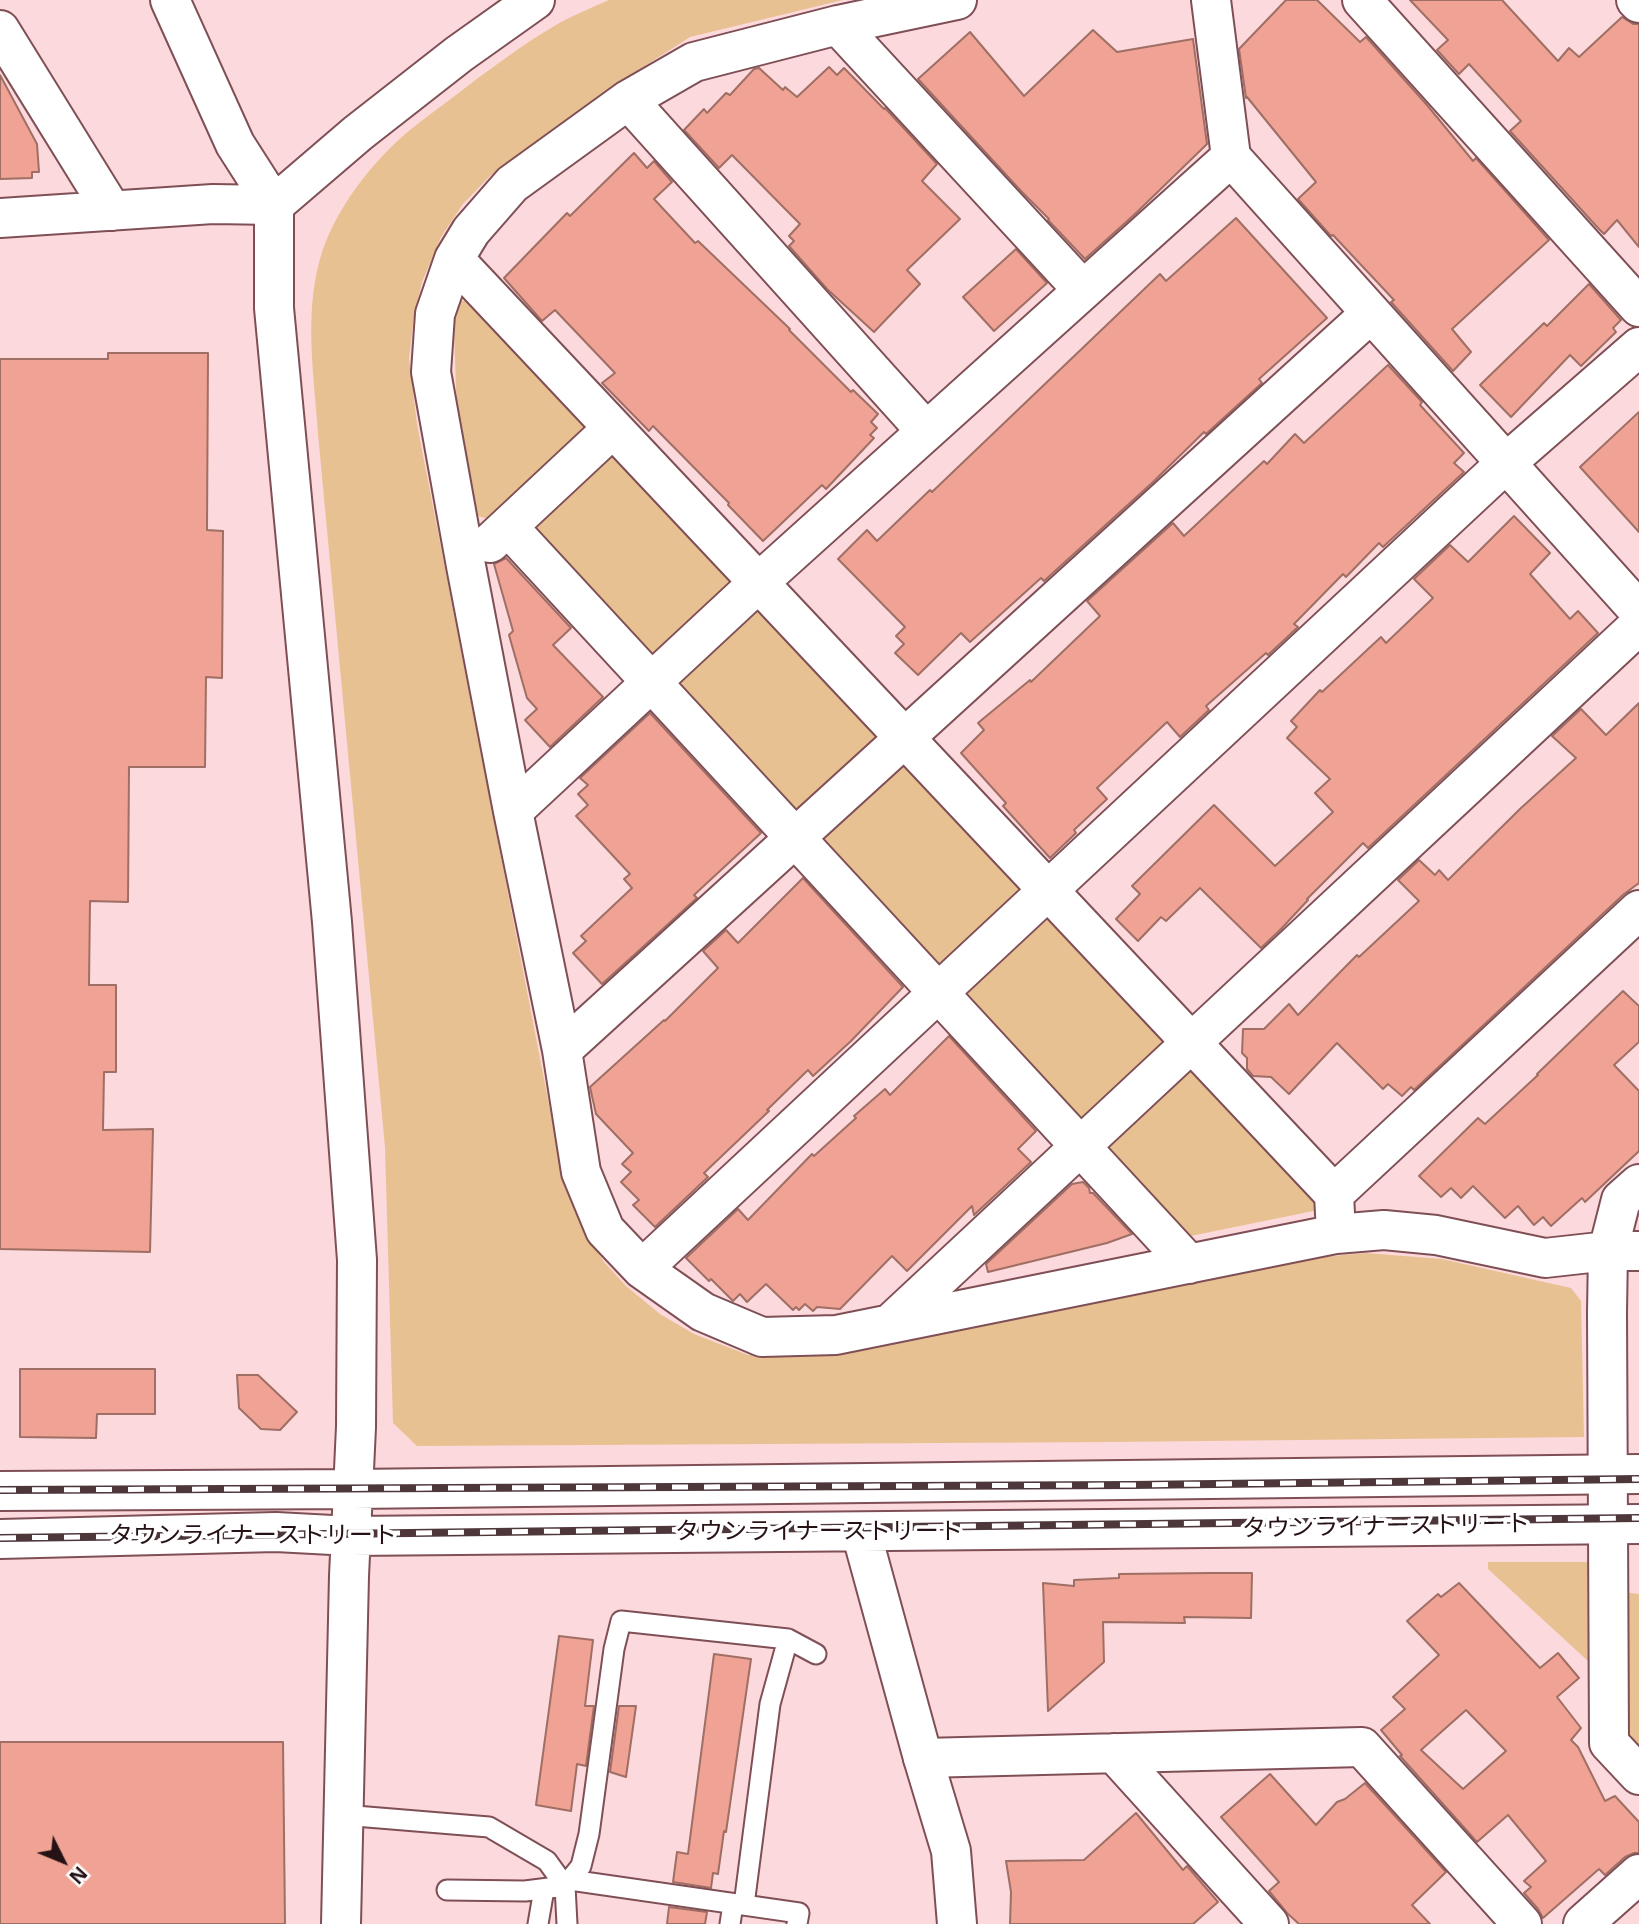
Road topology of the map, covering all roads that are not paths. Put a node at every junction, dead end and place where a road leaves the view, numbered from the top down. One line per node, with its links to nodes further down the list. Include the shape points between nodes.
1 (170, 0): 10 (street, via 235,144)
2 (535, 0): 10 (street, via 358,132)
3 (957, 0): 6 (street)
4 (1211, 0): 9 (street)
5 (1363, 0): 15 (street)
6 (838, 25): 8 (street, via 694,62); 14 (street)
7 (0, 30): 11 (street)
8 (628, 100): 13 (street, via 512,184 471,231); 19 (street)
9 (1231, 157): 14 (street); 16 (street)
10 (274, 205): 11 (street); 44 (street, via 274,308 332,922 357,1260)
11 (113, 211): 12 (street)
12 (0, 218)
13 (454, 259): 18 (street); 22 (street, via 435,314 431,372)
14 (1083, 290): 19 (street)
15 (1639, 307)
16 (1371, 313): 20 (street); 27 (street)
17 (1639, 347): 20 (street)
18 (613, 428): 21 (street); 23 (street)
19 (926, 431): 23 (street)
20 (1506, 463): 24 (street); 30 (street)
21 (508, 527): 22 (street); 26 (street)
22 (466, 566): 28 (street)
23 (758, 583): 26 (street); 27 (street)
24 (1639, 611)
25 (1639, 625): 33 (street)
26 (652, 683): 28 (street); 29 (street)
27 (905, 737): 29 (street); 30 (street)
28 (513, 811): 34 (street)
29 (795, 838): 32 (street); 34 (street)
30 (1049, 890): 32 (street); 33 (street)
31 (1639, 910): 37 (street)
32 (938, 992): 35 (street); 41 (street)
33 (1192, 1042): 35 (street); 37 (street)
34 (562, 1050): 41 (street, via 581,1171 605,1230)
35 (1080, 1146): 40 (street); 42 (street)
36 (1639, 1184): 39 (street, via 1621,1200)
37 (1334, 1194): 38 (street)
38 (1336, 1234): 39 (street, via 1384,1230 1436,1235 1545,1258); 40 (street)
39 (1624, 1251): 43 (street)
40 (1189, 1264): 42 (street)
41 (642, 1269): 42 (street, via 703,1312 762,1337 836,1335)
42 (890, 1324)
43 (1623, 1475): 44 (street, タウンライナーストリート); 46 (street)
44 (353, 1489): 45 (street, タウンライナーストリート); 48 (street)
45 (0, 1491)
46 (1624, 1524): 47 (street, タウンライナーストリート); 54 (street, via 1609,1743)
47 (861, 1532): 48 (street, タウンライナーストリート); 53 (street)
48 (351, 1536): 49 (street, タウンライナーストリート, via 276,1532); 55 (street)
49 (0, 1539)
50 (788, 1639): 51 (lane); 57 (lane, via 621,1621 589,1834 581,1866); 60 (lane, via 770,1704)
51 (816, 1654)
52 (1114, 1753): 53 (street); 67 (street); 68 (street, via 1362,1747)
53 (923, 1758): 66 (street, via 951,1851)
54 (1639, 1775)
55 (343, 1815): 57 (lane, via 489,1828 547,1861); 61 (street)
56 (1639, 1874): 69 (street)
57 (567, 1883): 58 (lane); 60 (lane); 63 (lane)
58 (544, 1889): 59 (lane); 62 (lane)
59 (447, 1890)
60 (739, 1905): 64 (lane); 65 (lane, via 799,1913)
61 (341, 1924)
62 (538, 1924)
63 (567, 1924)
64 (730, 1924)
65 (797, 1924)
66 (957, 1924)
67 (1269, 1924)
68 (1522, 1924)
69 (1583, 1924)

